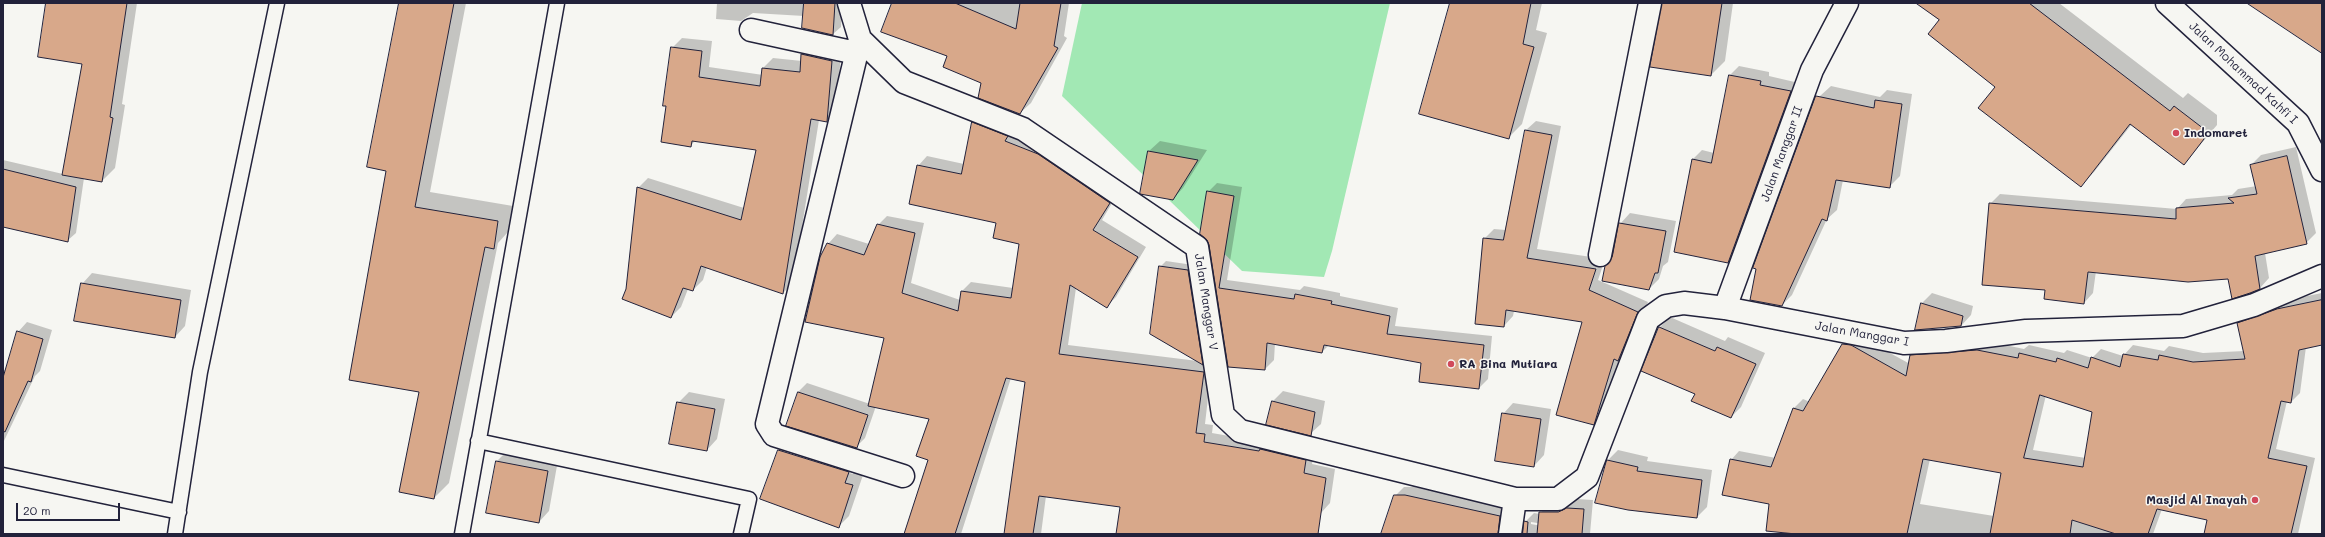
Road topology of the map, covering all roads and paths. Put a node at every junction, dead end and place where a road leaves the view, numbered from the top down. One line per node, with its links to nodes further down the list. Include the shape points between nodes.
1 (277, 3): 17 (lane, via 200,372)
2 (557, 3): 13 (lane)
3 (849, 3): 8 (street, Jalan Manggar V)
4 (1650, 3): 10 (street)
5 (1847, 3): 12 (street, Jalan Manggar II, via 1812,70)
6 (2167, 3): 9 (street, Jalan Mohammad Kahfi I, via 2298,123)
7 (751, 30): 8 (street)
8 (858, 46): 15 (street, via 767,424 774,435); 16 (street, Jalan Manggar V, via 904,82 1023,129 1197,247 1223,415 1240,431)
9 (2322, 170)
10 (1600, 255)
11 (2322, 276): 12 (street, Jalan Manggar I, via 2254,305 2183,326 2026,331 1946,341 1904,343)
12 (1725, 308): 16 (street, Jalan Manggar I, via 1684,303 1666,306 1648,319 1587,477 1558,498)
13 (478, 441): 19 (lane); 20 (lane, via 749,500)
14 (3, 475): 17 (lane)
15 (903, 476)
16 (1515, 499): 21 (street)
17 (180, 512): 18 (lane)
18 (175, 534)
19 (462, 534)
20 (741, 534)
21 (1510, 534)

